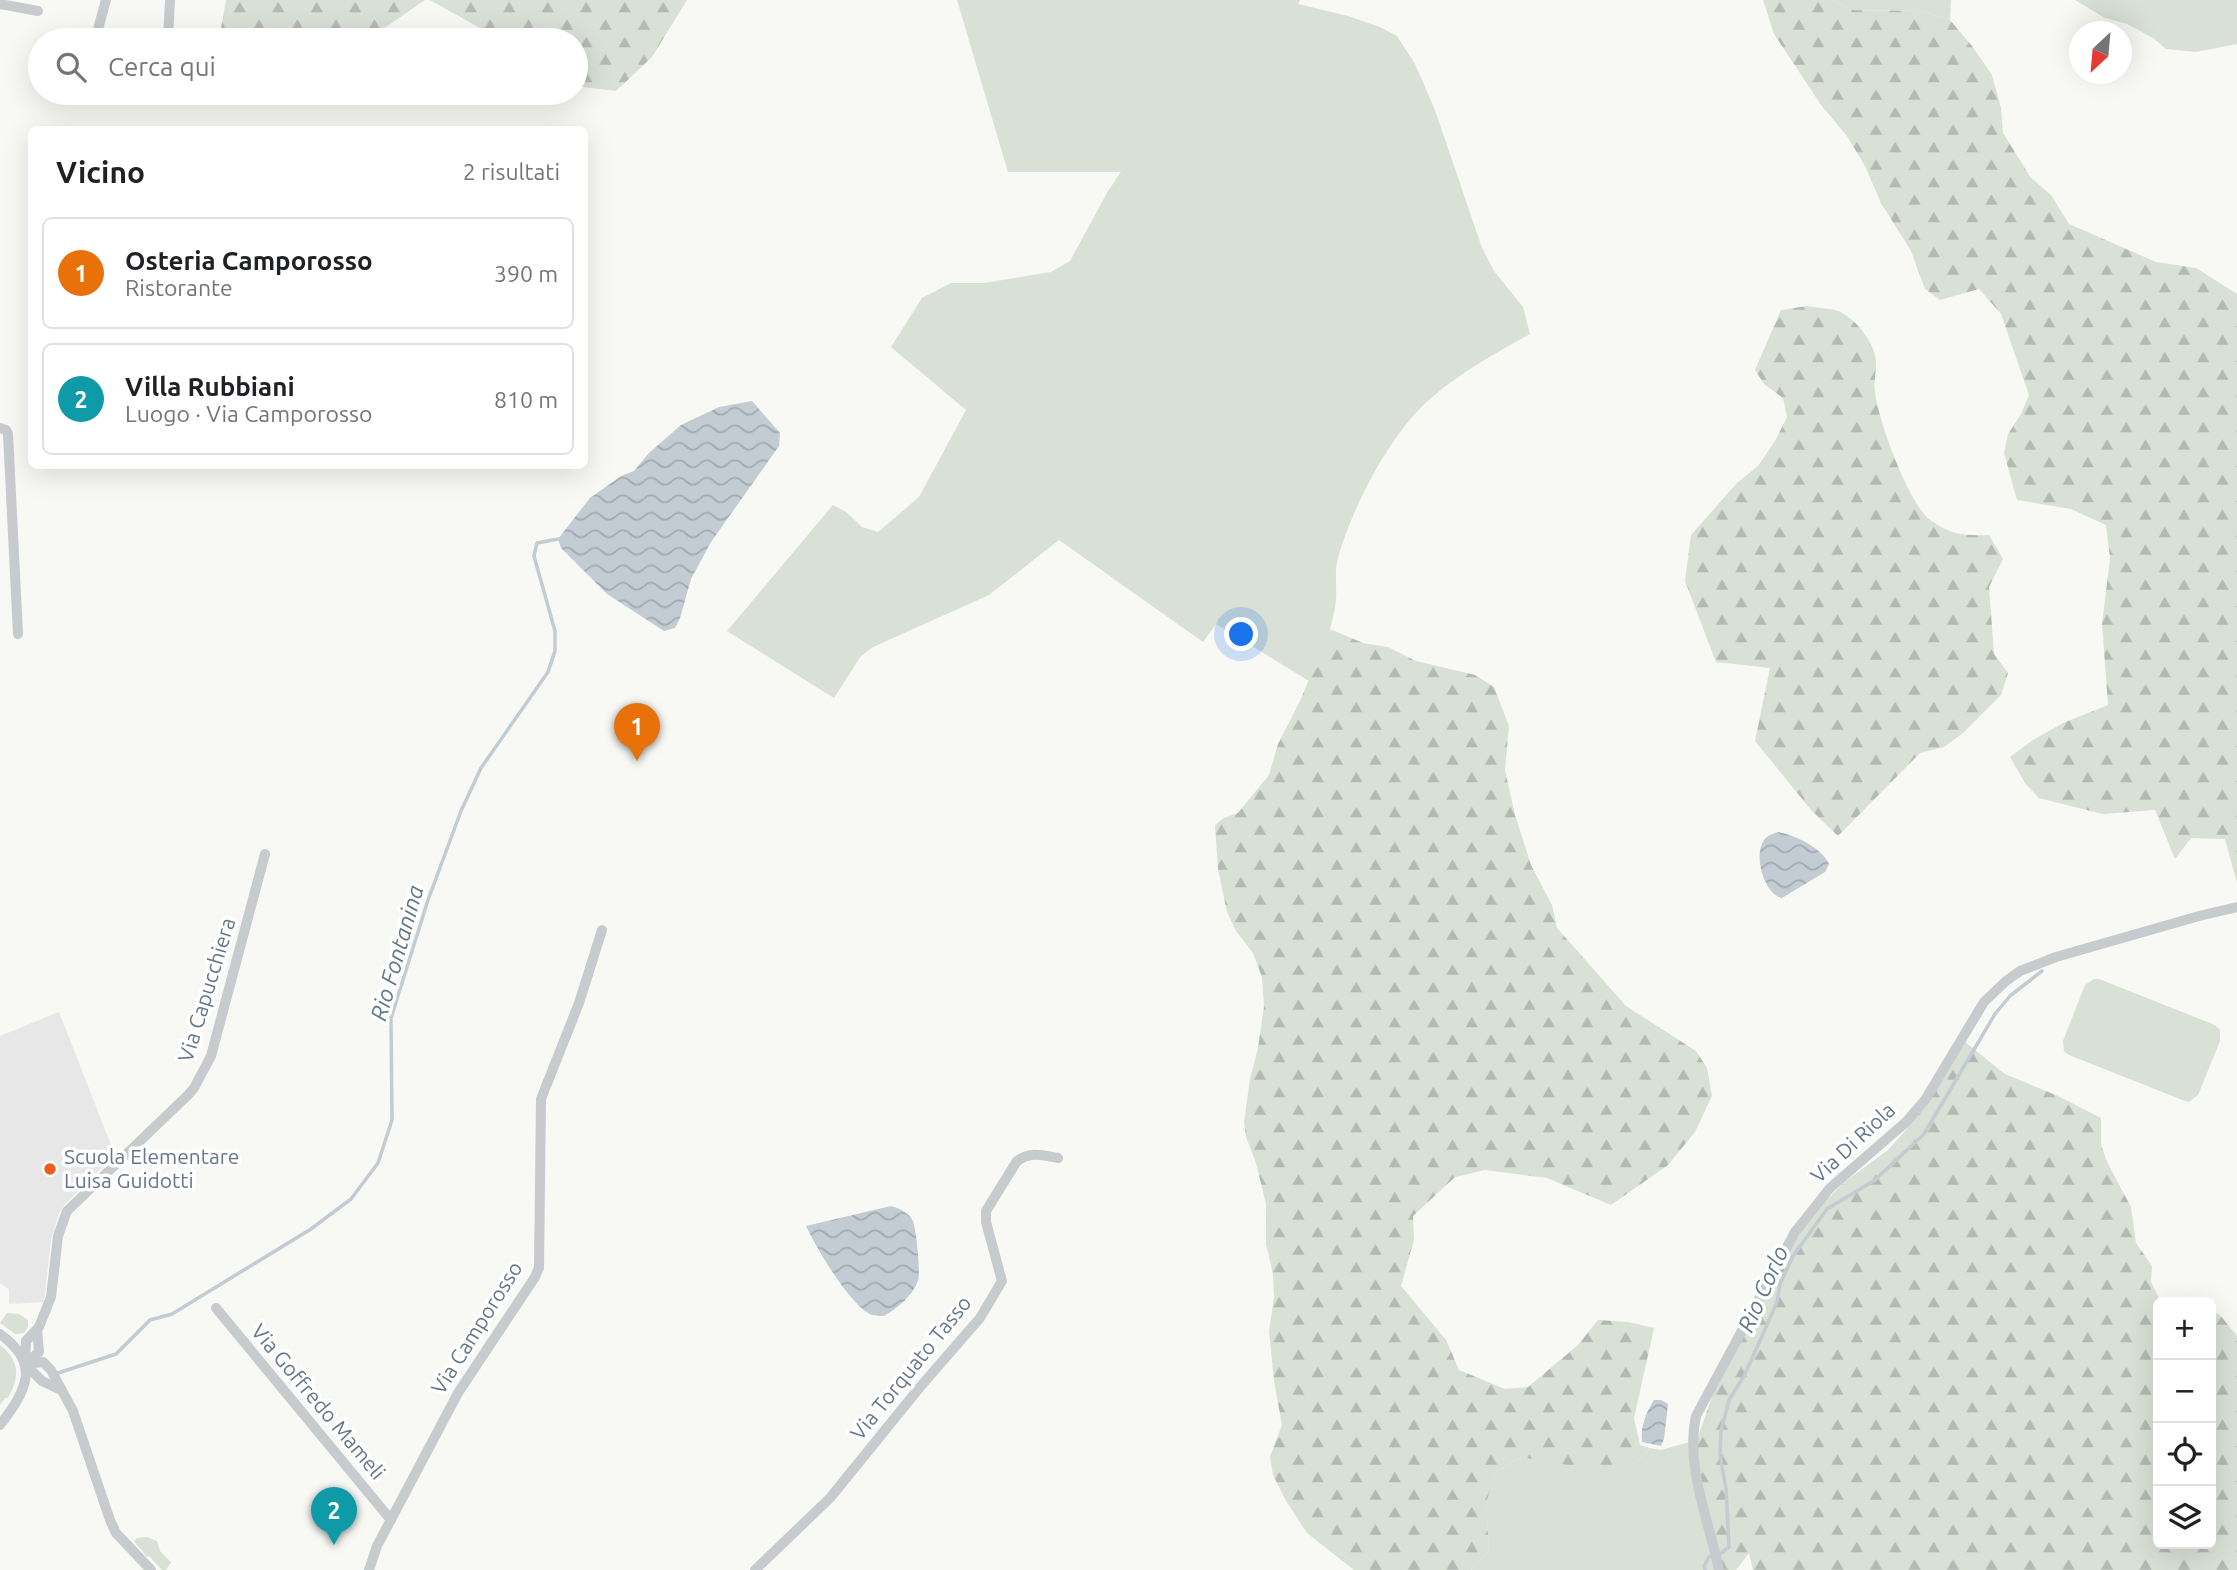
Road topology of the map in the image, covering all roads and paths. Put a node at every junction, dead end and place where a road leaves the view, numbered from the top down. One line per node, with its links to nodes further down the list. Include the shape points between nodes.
1 (106, 0): 5 (street)
2 (170, 0): 6 (street)
3 (0, 4): 4 (street)
4 (38, 11)
5 (98, 28)
6 (169, 28)
7 (0, 428): 8 (street, via 8,434)
8 (18, 634)
9 (265, 854): 15 (street, Via Capucchiera, via 211,1056 188,1095 68,1211 58,1236 51,1297 37,1330 26,1341)
10 (2237, 907): 20 (street, Via Di Riola, via 2056,957 2006,981 1984,1002 1924,1101 1830,1188 1802,1222 1696,1416 1692,1434 1697,1476)
11 (602, 930): 19 (street, Via Camporosso, via 541,1099 535,1277 458,1392)
12 (1058, 1158): 23 (street, Via Torquato Tasso, via 1034,1154 1017,1161 986,1211 1002,1281 980,1318 830,1498)
13 (216, 1308): 19 (street, Via Goffredo Mameli)
14 (0, 1334): 15 (street)
15 (25, 1364): 16 (street, Via Capucchiera); 17 (street, via 42,1381); 17 (street, via 54,1377)
16 (25, 1387): 17 (street); 18 (street)
17 (61, 1390): 21 (street, via 73,1411 116,1533)
18 (0, 1425)
19 (391, 1520): 22 (street, Via Camporosso)
20 (1718, 1566)
21 (151, 1570)
22 (369, 1570)
23 (755, 1570)

